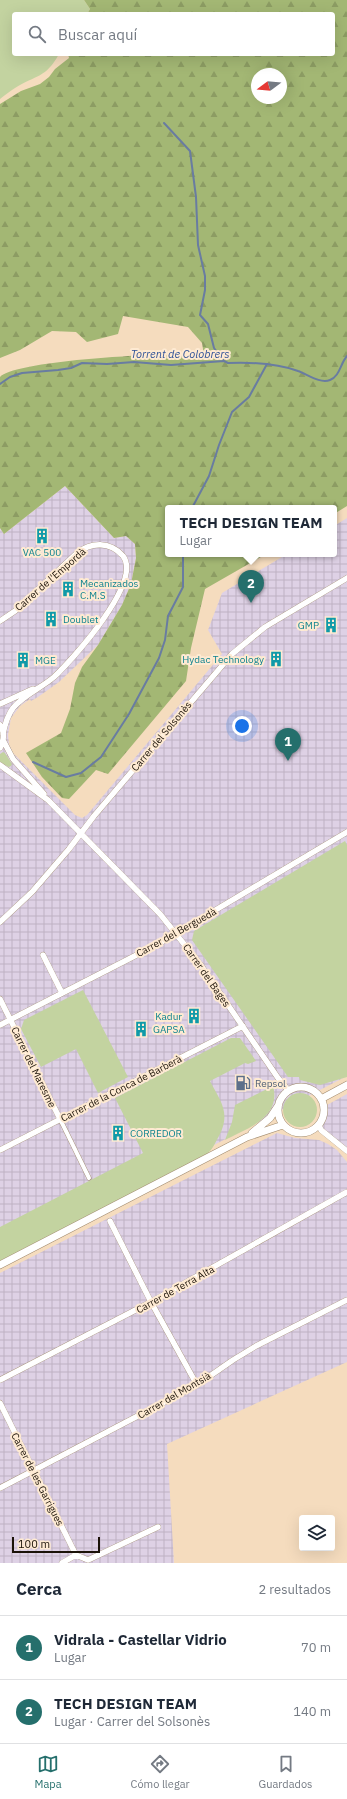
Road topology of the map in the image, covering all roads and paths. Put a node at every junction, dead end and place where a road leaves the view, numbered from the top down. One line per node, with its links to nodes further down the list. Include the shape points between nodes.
1 (347, 578): 12 (street, Carrer del Solsonès, via 265,627 232,654 94,816)
2 (0, 621): 3 (street, Carrer de l'Empordà, via 15,611 83,548 94,544 105,545 123,556 127,571 124,581 104,619 67,664)
3 (41, 686): 4 (street); 6 (street, via 12,709 5,723)
4 (0, 704)
5 (0, 725): 6 (street)
6 (4, 734): 7 (street)
7 (3, 740): 8 (street); 10 (street, Carrer del Bages, via 13,759)
8 (0, 748)
9 (0, 765): 10 (street, Carrer del Bages)
10 (48, 800): 12 (street, Carrer del Bages)
11 (347, 832): 14 (street, Carrer del Berguedà)
12 (82, 834): 13 (street, Carrer del Solsonès, via 32,892); 14 (street, Carrer del Bages)
13 (0, 922)
14 (177, 934): 16 (street, Carrer del Berguedà); 20 (street, Carrer del Bages)
15 (43, 955): 16 (street)
16 (62, 993): 18 (street, Carrer del Berguedà)
17 (0, 999): 18 (street, Carrer del Maresme)
18 (10, 1020): 19 (street, Carrer del Berguedà); 25 (street, Carrer del Maresme)
19 (0, 1025)
20 (243, 1026): 22 (street, Carrer del Bages); 25 (street, Carrer de la Conca de Barberà)
21 (347, 1085): 23 (street)
22 (288, 1090): 23 (street, via 303,1087 317,1093); 24 (street)
23 (322, 1099): 26 (street, via 324,1112)
24 (278, 1106): 27 (street, via 278,1113); 28 (street, via 270,1118)
25 (60, 1119): 29 (street, Carrer de la Conca de Barberà); 31 (street, Carrer del Maresme)
26 (319, 1125): 27 (street, via 314,1130 301,1133 295,1133); 30 (street, via 321,1130)
27 (284, 1126): 28 (street)
28 (247, 1138): 34 (street)
29 (0, 1150)
30 (347, 1151)
31 (89, 1178)
32 (347, 1192): 36 (street, Carrer de Terra Alta)
33 (110, 1221): 36 (street)
34 (0, 1266)
35 (347, 1300): 38 (street, Carrer del Montsià, via 256,1346)
36 (151, 1302): 37 (street, Carrer de Terra Alta); 38 (street)
37 (0, 1380)
38 (196, 1385): 40 (street, Carrer del Montsià)
39 (0, 1403): 40 (street, Carrer de les Garrigues)
40 (34, 1470): 41 (street, Carrer del Montsià); 43 (street, Carrer de les Garrigues)
41 (0, 1488)
42 (158, 1527): 43 (street, via 88,1560)
43 (76, 1555): 44 (street)
44 (62, 1563)

